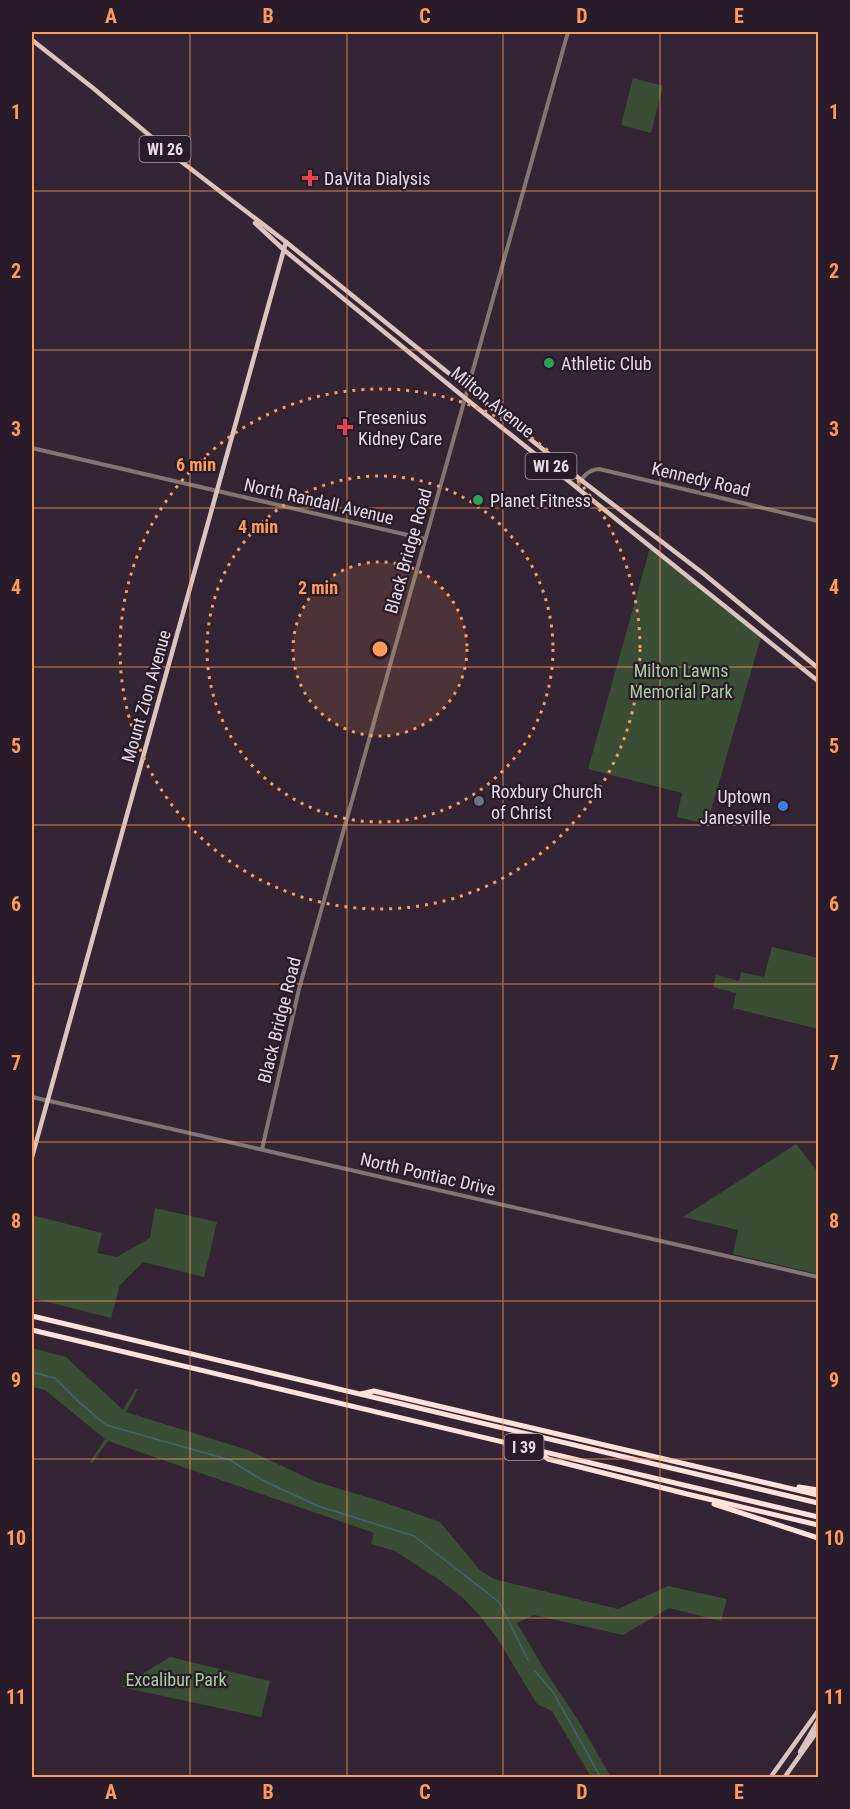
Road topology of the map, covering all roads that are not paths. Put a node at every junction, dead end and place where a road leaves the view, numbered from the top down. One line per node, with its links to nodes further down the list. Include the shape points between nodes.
1 (568, 32): 8 (street, Black Bridge Road)
2 (32, 40): 3 (main road, Milton Avenue / WI 26)
3 (239, 207): 4 (main road, Milton Avenue / WI 26); 5 (main road, Milton Avenue / WI 26)
4 (286, 242): 5 (main road, Mount Zion Avenue); 7 (main road, Milton Avenue / WI 26)
5 (284, 250): 6 (main road, Milton Avenue / WI 26); 13 (main road, Mount Zion Avenue)
6 (362, 314): 7 (main road); 9 (main road, Milton Avenue / WI 26)
7 (376, 316): 8 (main road, Milton Avenue / WI 26)
8 (468, 388): 9 (street, Black Bridge Road); 11 (main road, Milton Avenue / WI 26)
9 (465, 398): 12 (main road, Milton Avenue / WI 26); 15 (street, Black Bridge Road)
10 (32, 448): 13 (street, North Randall Avenue)
11 (581, 480): 12 (street); 14 (street, Kennedy Road, via 599,468); 16 (main road, Milton Avenue / WI 26)
12 (577, 487): 17 (main road, Milton Avenue / WI 26)
13 (217, 492): 15 (street, North Randall Avenue); 19 (main road, Mount Zion Avenue)
14 (819, 521)
15 (425, 539): 20 (street, Black Bridge Road, via 299,989)
16 (819, 668)
17 (819, 681)
18 (32, 1097): 19 (street, North Pontiac Drive)
19 (47, 1101): 20 (street, North Pontiac Drive); 21 (main road, Mount Zion Avenue)
20 (262, 1149): 22 (street, North Pontiac Drive)
21 (32, 1157)
22 (819, 1277)
23 (32, 1316): 25 (highway, I 39)
24 (32, 1330): 26 (highway, I 39)
25 (359, 1394): 27 (highway, via 374,1391); 31 (highway, I 39)
26 (536, 1450): 29 (highway, via 548,1459); 32 (highway, I 39)
27 (753, 1480): 28 (highway); 30 (highway)
28 (819, 1490)
29 (687, 1494): 33 (highway); 34 (highway)
30 (819, 1495)
31 (819, 1503)
32 (819, 1517)
33 (819, 1525)
34 (819, 1538)
35 (819, 1711): 39 (main road)
36 (819, 1721): 38 (main road)
37 (819, 1732): 38 (main road)
38 (795, 1762): 40 (main road)
39 (770, 1778)
40 (784, 1778)

